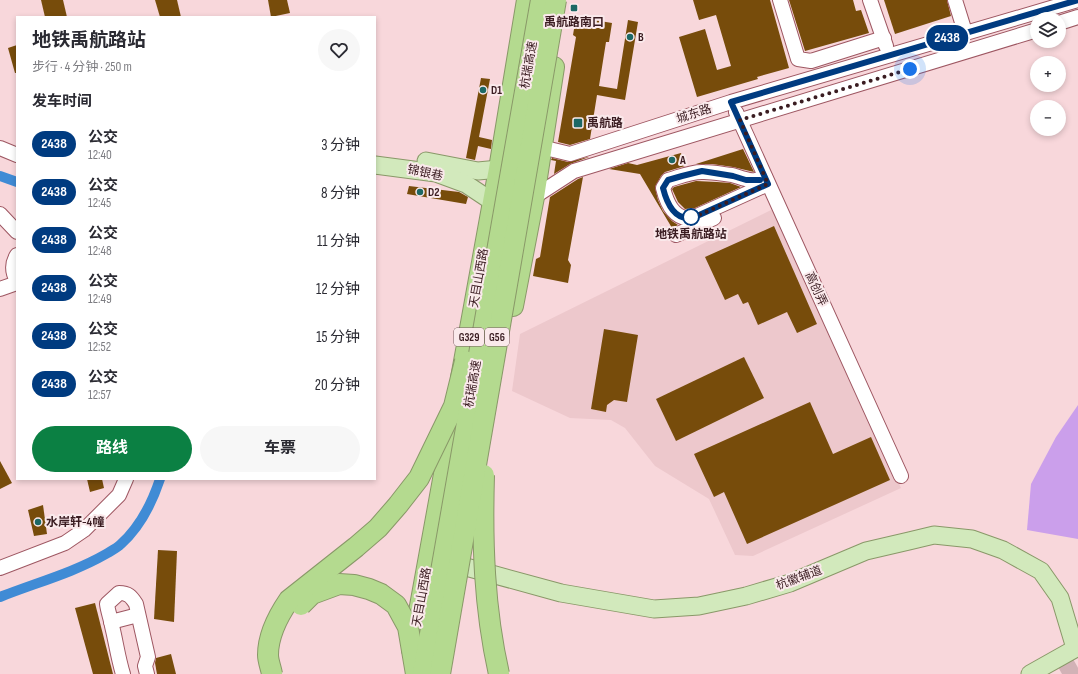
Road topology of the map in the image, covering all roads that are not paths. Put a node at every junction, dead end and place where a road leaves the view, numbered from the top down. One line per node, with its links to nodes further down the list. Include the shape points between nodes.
1 (527, 0): 23 (highway, 天目山西路 / G329)
2 (541, 0): 26 (highway, 杭瑞高速 / G56, bridge)
3 (556, 0): 34 (highway, 杭瑞高速 / G56, bridge)
4 (566, 0): 18 (highway)
5 (780, 0): 13 (street, via 798,60 811,61)
6 (870, 0): 13 (street)
7 (955, 0): 11 (street)
8 (1078, 0): 11 (street, 城东路)
9 (1078, 17): 10 (street)
10 (1066, 21)
11 (965, 32): 14 (street, 城东路)
12 (1030, 32): 15 (street, 城东路)
13 (884, 38): 14 (street)
14 (889, 55): 15 (street); 16 (street, 城东路)
15 (895, 73): 17 (street, 城东路)
16 (731, 102): 17 (street, 高创弄); 18 (street, 城东路, via 570,154)
17 (740, 120): 24 (street, 高创弄); 25 (street, 城东路, via 574,171)
18 (541, 147): 23 (street); 25 (highway)
19 (0, 148): 20 (street)
20 (16, 155)
21 (376, 156): 23 (main road, 锦银巷, via 397,157 478,171)
22 (376, 165): 26 (main road, 锦银巷, via 436,173 466,184)
23 (499, 169): 26 (highway, 天目山西路 / G329)
24 (768, 184): 24 (street, via 760,180 746,180 702,171 668,180 663,188 667,202 675,213 685,218 697,216); 29 (street); 35 (street, 高创弄)
25 (534, 197): 26 (street, 城东路); 37 (highway, via 485,449)
26 (499, 204): 44 (highway, bridge, via 454,406 419,478 398,505 378,528 289,600 275,623 270,638 268,656); 46 (highway, 天目山西路 / G329); 48 (highway, 杭瑞高速 / G56, bridge)
27 (0, 214): 28 (street)
28 (16, 231)
29 (676, 235)
30 (16, 256): 31 (street, via 13,262)
31 (16, 280)
32 (16, 282): 33 (street)
33 (0, 289)
34 (486, 401): 49 (highway, 杭瑞高速 / G56, bridge); 51 (highway, bridge, via 483,543 486,602)
35 (901, 476)
36 (126, 480): 38 (street, via 119,495 79,527 65,543)
37 (466, 567): 41 (main road, 杭徽辅道, via 561,593 654,609 699,606 746,596 790,583 866,551 915,539 934,535 972,539 1003,550 1041,571 1060,598); 50 (highway)
38 (0, 568)
39 (138, 614): 40 (street); 40 (street, via 132,597 119,592 107,604); 43 (street, via 148,657 145,666)
40 (111, 622): 42 (street)
41 (1076, 648): 52 (main road)
42 (123, 674)
43 (147, 674)
44 (272, 674)
45 (284, 674): 47 (highway, bridge, via 280,656 282,641 298,608 312,594 339,584 369,589 396,605 408,627)
46 (408, 674)
47 (416, 674)
48 (423, 674)
49 (440, 674)
50 (449, 674)
51 (498, 674)
52 (1030, 674)

